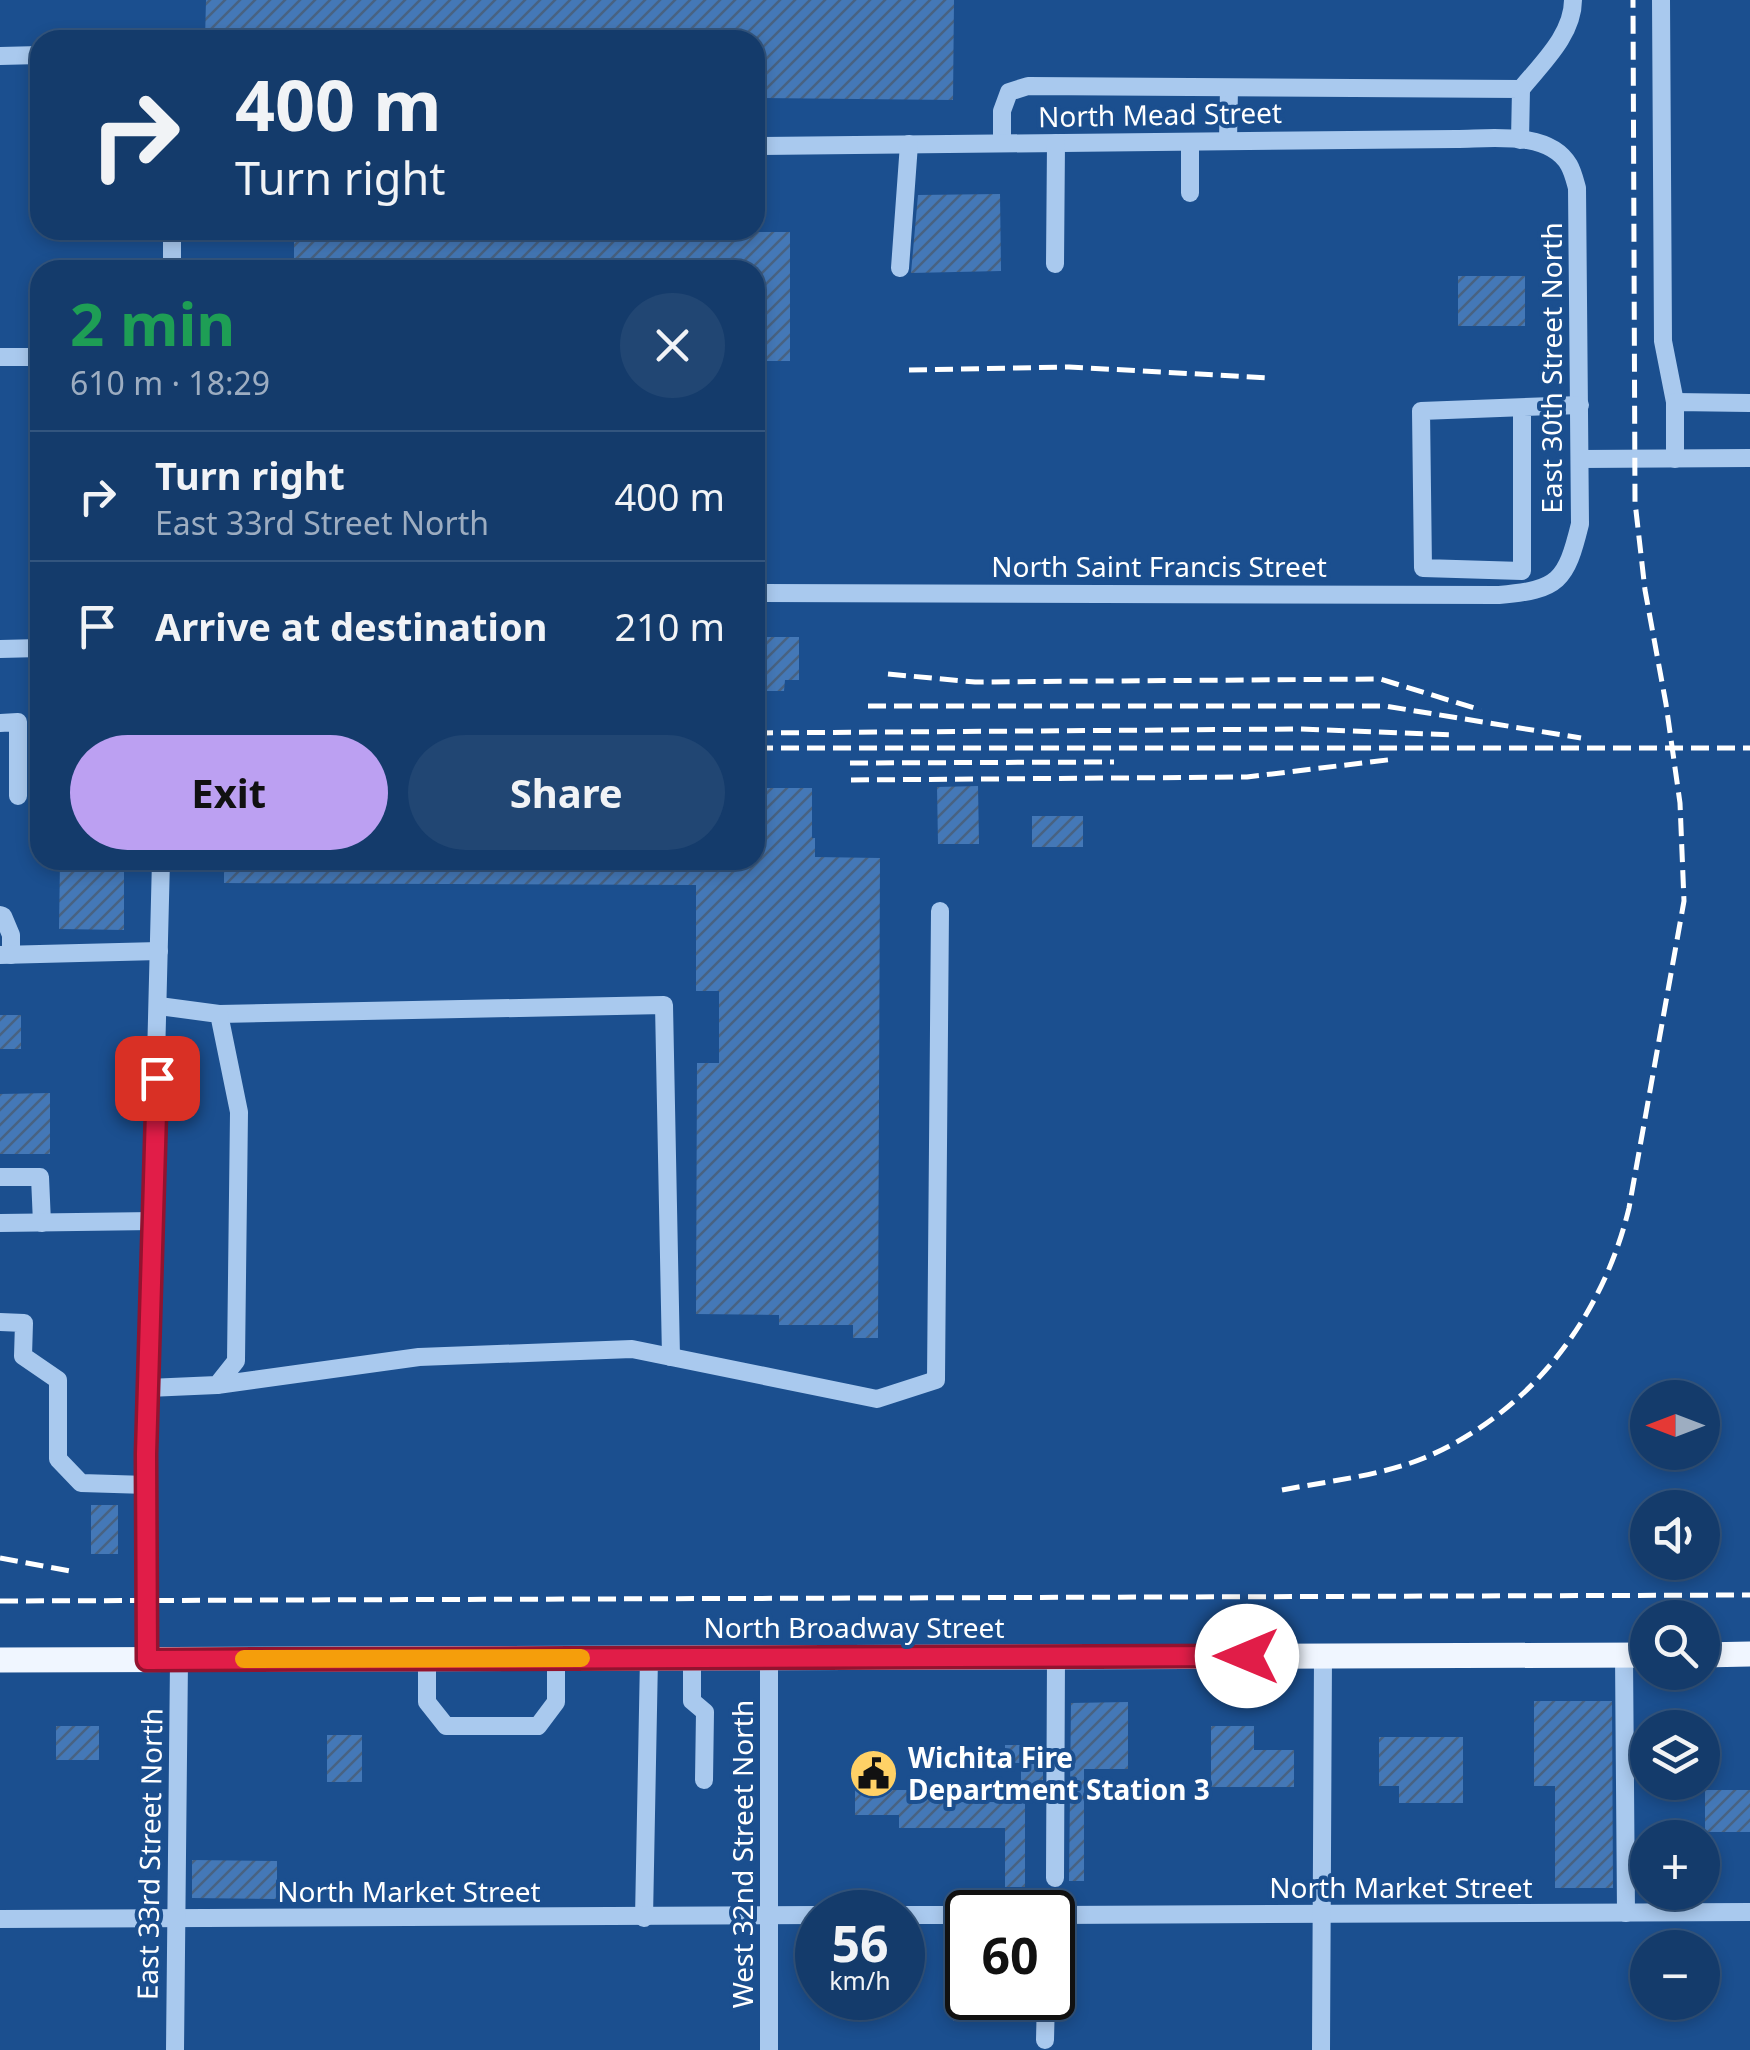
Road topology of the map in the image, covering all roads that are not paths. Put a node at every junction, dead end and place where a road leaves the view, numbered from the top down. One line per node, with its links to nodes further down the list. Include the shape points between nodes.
1 (1573, 0): 6 (street, via 1568,25)
2 (1661, 0): 20 (street, via 1662,340)
3 (30, 55): 4 (street)
4 (0, 56)
5 (1228, 88): 6 (street); 8 (street); 10 (street, via 1017,88 1004,102)
6 (1521, 90): 7 (street)
7 (1520, 140): 8 (street, North Mead Street); 14 (street, North Mead Street, via 1549,146)
8 (1228, 141): 9 (street, North Mead Street)
9 (1190, 142): 11 (street, North Mead Street); 15 (street)
10 (1002, 143): 11 (street, North Mead Street); 12 (street, North Mead Street)
11 (1056, 143): 16 (street)
12 (909, 144): 13 (street, North Mead Street); 17 (street)
13 (765, 146)
14 (1561, 157): 22 (street, East 30th Street North, via 1577,188)
15 (1190, 193)
16 (1055, 264)
17 (900, 268)
18 (0, 357): 19 (street)
19 (30, 357)
20 (1674, 402): 21 (street); 26 (street)
21 (1750, 403)
22 (1580, 405): 23 (street); 25 (street, East 30th Street North)
23 (1522, 408): 23 (street, via 1421,411 1423,568 1522,571)
24 (1750, 458): 26 (street)
25 (1580, 459): 26 (street); 27 (street, East 30th Street North, via 1580,524 1570,565)
26 (1675, 459)
27 (1559, 577): 28 (street, North Saint Francis Street, via 1531,592 1499,595)
28 (765, 593)
29 (30, 648): 30 (street)
30 (0, 649)
31 (0, 723): 32 (street, via 18,722)
32 (18, 796)
33 (162, 870): 36 (street)
34 (940, 910): 45 (street, via 936,1380 878,1399)
35 (0, 916): 37 (street, via 12,935)
36 (160, 951): 37 (street); 38 (street)
37 (6, 955)
38 (158, 1006): 39 (street); 41 (street)
39 (219, 1014): 45 (street, via 664,1005); 46 (street, via 239,1112 236,1362)
40 (0, 1177): 43 (street, via 40,1177)
41 (154, 1221): 43 (street); 47 (street)
42 (0, 1223): 43 (street)
43 (42, 1223)
44 (0, 1322): 48 (street, via 24,1323 23,1356 58,1380 58,1459 81,1483)
45 (671, 1357): 46 (street, via 632,1349 419,1357)
46 (216, 1386): 47 (street)
47 (148, 1388): 48 (street)
48 (147, 1485): 60 (street)
49 (1750, 1654): 51 (main road)
50 (1630, 1655): 52 (main road, North Broadway Street)
51 (1720, 1655)
52 (1323, 1656): 53 (main road, North Broadway Street); 68 (street)
53 (1056, 1657): 58 (main road, North Broadway Street); 64 (street)
54 (426, 1658): 55 (main road, North Broadway Street); 55 (street, via 426,1702 446,1726 538,1726 556,1702); 61 (main road, North Broadway Street)
55 (556, 1658): 56 (main road, North Broadway Street)
56 (650, 1658): 57 (main road, North Broadway Street); 71 (street)
57 (692, 1658): 58 (main road, North Broadway Street); 63 (street, via 692,1701 705,1712)
58 (770, 1658): 69 (street, West 32nd Street North)
59 (0, 1660): 60 (main road, North Broadway Street)
60 (147, 1660): 61 (main road, North Broadway Street)
61 (179, 1660): 73 (street, East 33rd Street North)
62 (1635, 1690): 66 (street)
63 (704, 1780)
64 (1055, 1878)
65 (1750, 1912): 66 (street, North Market Street)
66 (1626, 1913): 68 (street, North Market Street)
67 (1075, 1915): 68 (street, North Market Street)
68 (1322, 1915): 78 (street)
69 (770, 1916): 70 (street, North Market Street); 71 (street, North Market Street); 77 (street, West 32nd Street North)
70 (795, 1916)
71 (644, 1918): 73 (street, North Market Street)
72 (0, 1919): 73 (street, North Market Street)
73 (176, 1919): 76 (street, East 33rd Street North)
74 (1045, 2020): 75 (street)
75 (1045, 2040)
76 (175, 2050)
77 (770, 2050)
78 (1321, 2050)

